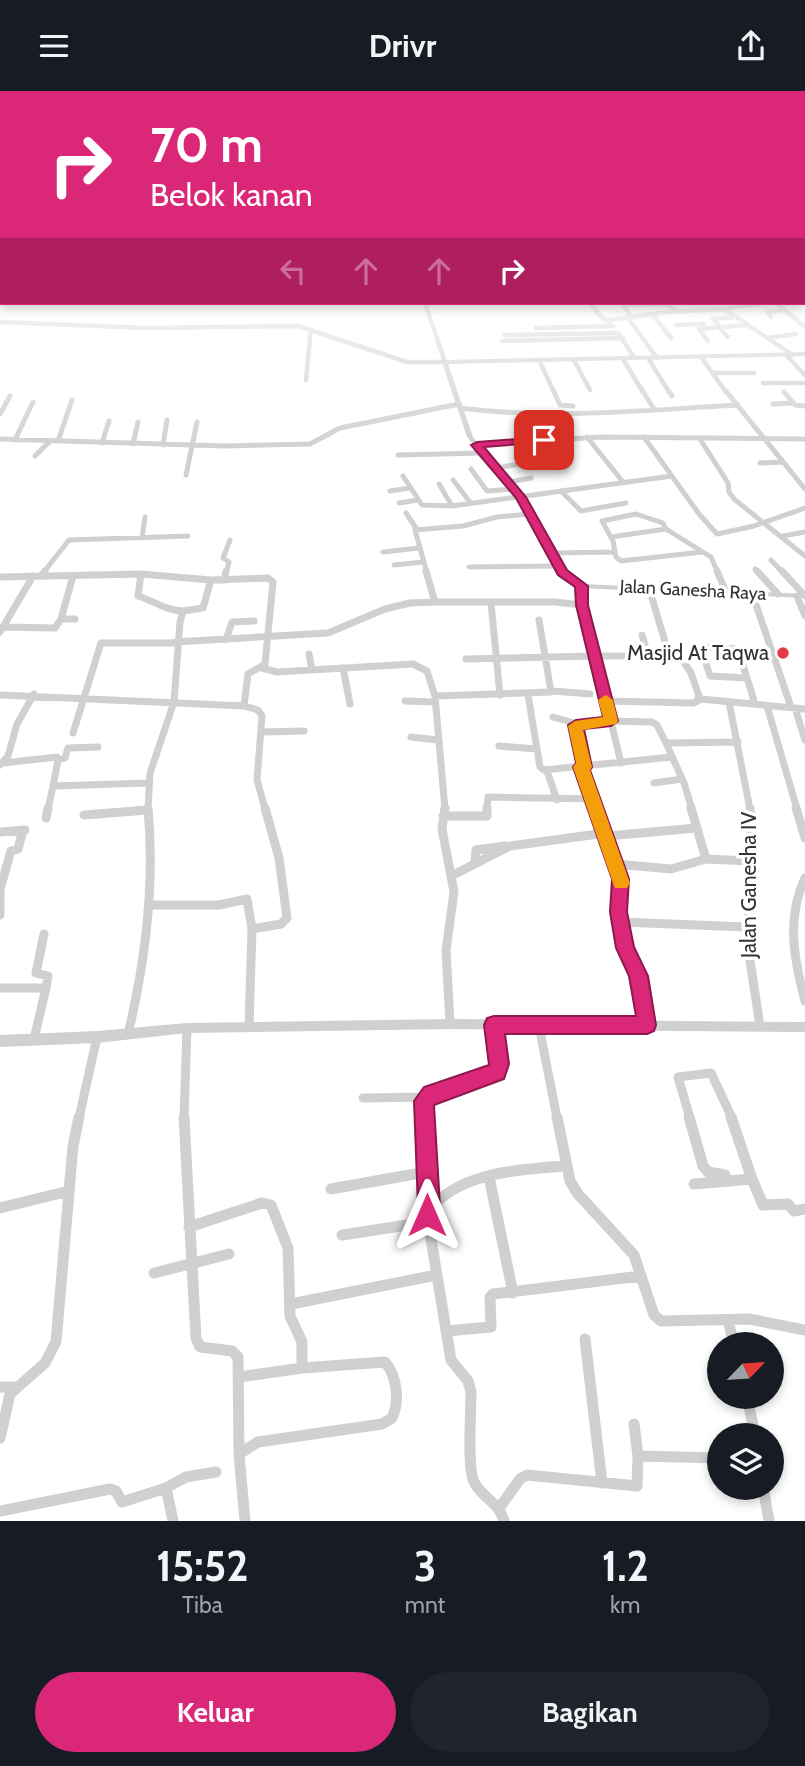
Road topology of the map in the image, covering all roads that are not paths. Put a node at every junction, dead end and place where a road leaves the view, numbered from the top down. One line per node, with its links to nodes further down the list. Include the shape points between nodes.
1 (431, 320): 32 (street)
2 (608, 320): 10 (street)
3 (631, 320): 28 (street)
4 (657, 320): 19 (street)
5 (714, 320): 11 (street)
6 (741, 320): 9 (street)
7 (0, 322): 13 (street)
8 (676, 325): 11 (street)
9 (748, 325): 11 (street); 20 (street)
10 (613, 326): 12 (street); 14 (street)
11 (718, 326): 17 (street); 22 (street, via 699,329)
12 (536, 327)
13 (311, 329): 32 (street, via 407,362); 36 (street)
14 (618, 333): 16 (street); 18 (street)
15 (796, 334): 20 (street)
16 (505, 335)
17 (728, 337)
18 (622, 338): 21 (street); 26 (street)
19 (671, 338)
20 (766, 338): 24 (street)
21 (502, 341)
22 (708, 341)
23 (805, 354): 24 (street)
24 (790, 355): 25 (street); 35 (street)
25 (701, 357): 28 (street); 33 (street)
26 (634, 358): 27 (street); 29 (street)
27 (648, 358): 28 (street); 42 (street)
28 (657, 358)
29 (624, 359): 31 (street); 51 (street)
30 (538, 360): 31 (street); 32 (street); 49 (street, via 561,405)
31 (574, 360): 39 (street)
32 (445, 362): 48 (street)
33 (712, 373): 34 (street); 47 (street)
34 (754, 373)
35 (805, 375)
36 (306, 380)
37 (763, 383): 38 (street)
38 (805, 383)
39 (590, 390)
40 (784, 392): 45 (street)
41 (10, 396): 52 (street)
42 (673, 396)
43 (72, 400): 65 (street)
44 (33, 402): 62 (street)
45 (793, 403): 46 (street); 50 (street)
46 (774, 404)
47 (737, 405): 51 (street); 63 (street)
48 (459, 406): 51 (street, via 543,415); 69 (street); 70 (street, via 340,428 310,444)
49 (573, 406)
50 (805, 406)
51 (653, 407)
52 (0, 414)
53 (167, 420): 68 (street)
54 (109, 421): 66 (street)
55 (138, 422): 67 (street)
56 (197, 422): 70 (street)
57 (587, 437): 58 (street); 69 (street); 85 (street)
58 (644, 437): 60 (street); 81 (street)
59 (0, 439): 62 (street)
60 (700, 439): 63 (street); 102 (street, via 734,499)
61 (805, 439): 63 (street)
62 (15, 440): 64 (street)
63 (767, 440): 74 (street)
64 (50, 441): 65 (street); 72 (street)
65 (58, 441): 66 (street)
66 (102, 443): 67 (street)
67 (133, 444): 68 (street)
68 (163, 445): 70 (street)
69 (477, 445): 71 (street)
70 (191, 446): 79 (street)
71 (483, 453): 73 (street); 77 (street)
72 (35, 456)
73 (398, 456)
74 (783, 462): 75 (street); 89 (street)
75 (760, 463)
76 (555, 467): 77 (street, via 521,463)
77 (497, 468): 84 (street)
78 (471, 469): 88 (street, via 488,492)
79 (186, 475)
80 (403, 476): 87 (street)
81 (672, 476): 85 (street); 102 (street, via 717,534)
82 (531, 478): 84 (street)
83 (453, 480): 94 (street)
84 (508, 482): 88 (street)
85 (623, 482): 91 (street)
86 (439, 484): 97 (street)
87 (410, 488): 90 (street); 93 (street)
88 (514, 489): 92 (street)
89 (805, 489)
90 (390, 491)
91 (561, 491): 92 (street); 96 (street, via 580,511)
92 (520, 497): 94 (street); 100 (street)
93 (418, 500): 95 (street); 97 (street, via 423,505)
94 (471, 502): 97 (street)
95 (399, 503)
96 (626, 503)
97 (452, 506)
98 (805, 509): 102 (street)
99 (407, 513): 103 (street)
100 (530, 514): 103 (street, via 463,526); 115 (street)
101 (145, 517): 109 (street)
102 (761, 523): 107 (street)
103 (416, 528): 111 (street)
104 (666, 529): 108 (street); 108 (street, via 663,523 636,514 602,521); 114 (street)
105 (805, 532): 107 (street)
106 (188, 536): 109 (street)
107 (783, 536): 116 (street)
108 (611, 537): 113 (street)
109 (142, 538): 124 (street, via 69,540)
110 (230, 540): 128 (street, via 223,558 229,561)
111 (419, 548): 112 (street); 118 (street)
112 (383, 552)
113 (615, 552): 114 (street, via 623,561); 115 (street)
114 (702, 552): 131 (street, via 712,558)
115 (552, 553): 120 (street)
116 (805, 556)
117 (771, 560): 134 (street)
118 (423, 562): 119 (street); 135 (street)
119 (394, 565)
120 (558, 566): 121 (street); 129 (street)
121 (469, 567)
122 (755, 569): 133 (street)
123 (141, 574): 125 (street); 127 (street); 138 (street, via 138,596 170,611)
124 (37, 576): 125 (street); 126 (street); 144 (street)
125 (73, 576): 140 (street)
126 (0, 577)
127 (211, 580): 128 (street); 138 (street, via 203,608)
128 (224, 580): 146 (street, via 272,580)
129 (582, 586): 130 (street, Jalan Ganesha Raya); 137 (street)
130 (649, 589): 131 (street, Jalan Ganesha Raya); 151 (street)
131 (726, 592): 132 (street, Jalan Ganesha Raya)
132 (752, 593): 133 (street, Jalan Ganesha Raya); 177 (street)
133 (778, 594): 134 (street, Jalan Ganesha Raya)
134 (801, 596): 139 (street)
135 (435, 602): 136 (street); 146 (street, via 385,609 334,632)
136 (491, 603): 137 (street); 154 (street)
137 (582, 605): 152 (street)
138 (183, 611): 148 (street)
139 (805, 616)
140 (61, 618): 141 (street); 144 (street, via 52,629)
141 (75, 619)
142 (539, 620): 155 (street)
143 (254, 621): 147 (street, via 232,622)
144 (1, 630)
145 (642, 635): 150 (street)
146 (269, 638): 147 (street); 156 (street)
147 (226, 640): 148 (street)
148 (175, 642): 166 (street, via 103,642); 172 (street)
149 (309, 654): 158 (street)
150 (648, 655): 151 (street); 152 (street)
151 (669, 655): 167 (street, via 685,661)
152 (595, 656): 155 (street); 170 (street)
153 (466, 659): 154 (street)
154 (497, 659): 155 (street); 164 (street)
155 (546, 659): 160 (street)
156 (262, 668): 158 (street, via 271,672); 175 (street, via 248,674)
157 (343, 669): 158 (street); 168 (street, via 419,665 429,675); 173 (street)
158 (312, 670)
159 (747, 678): 159 (street, via 710,676 701,647 738,649); 174 (street)
160 (553, 691): 162 (street); 165 (street)
161 (34, 694): 163 (street); 166 (street); 196 (street)
162 (590, 694)
163 (0, 695)
164 (500, 695): 165 (street); 168 (street)
165 (528, 695): 192 (street)
166 (86, 698): 172 (street); 184 (street)
167 (698, 698): 170 (street, via 693,703); 171 (street)
168 (435, 699): 169 (street); 186 (street)
169 (405, 701)
170 (606, 701): 180 (street)
171 (729, 702): 174 (street); 188 (street, Jalan Ganesha IV)
172 (174, 704): 175 (street); 200 (street)
173 (349, 704)
174 (755, 704): 176 (street)
175 (244, 706): 183 (street, via 261,711)
176 (767, 706): 177 (street); 212 (street)
177 (793, 707): 178 (street); 187 (street)
178 (805, 709)
179 (553, 716): 181 (street)
180 (611, 721): 181 (street); 189 (street, via 655,723); 195 (street)
181 (578, 724): 197 (street)
182 (304, 731): 183 (street)
183 (261, 732): 223 (street, via 257,780 279,858 287,918 281,924)
184 (73, 733)
185 (411, 737): 186 (street)
186 (437, 740): 207 (street, via 446,800)
187 (805, 740)
188 (738, 742): 189 (street); 214 (street, Jalan Ganesha IV, via 750,810)
189 (666, 743): 193 (street)
190 (499, 746): 192 (street)
191 (98, 747): 194 (street, via 68,748 65,758)
192 (537, 749): 198 (street, via 540,767)
193 (672, 757): 195 (street); 199 (street)
194 (58, 760): 196 (street); 202 (street)
195 (621, 763): 197 (street)
196 (1, 764)
197 (583, 767): 198 (street); 203 (street)
198 (547, 771): 204 (street)
199 (682, 779): 201 (street); 209 (street)
200 (148, 783): 202 (street); 205 (street)
201 (654, 783)
202 (53, 786): 208 (street)
203 (594, 799): 204 (street); 211 (street)
204 (557, 800): 207 (street, via 488,797 486,816)
205 (148, 810): 206 (street); 219 (street, via 152,855)
206 (84, 815)
207 (443, 816): 216 (street)
208 (46, 818)
209 (697, 828): 211 (street); 213 (street)
210 (0, 832): 218 (street, via 26,830 18,849 11,851)
211 (606, 835): 215 (street); 216 (street, via 476,850 475,863)
212 (805, 838)
213 (706, 859): 214 (street); 215 (street, via 671,869)
214 (751, 861): 222 (street, Jalan Ganesha IV, via 753,884)
215 (616, 864): 221 (street)
216 (451, 876): 228 (street, via 453,902 445,963)
217 (805, 878): 227 (street, via 797,891 793,923)
218 (0, 890): 220 (street)
219 (149, 905): 223 (street, via 219,905 247,898); 236 (street, via 144,962)
220 (0, 915)
221 (621, 922): 222 (street); 230 (street, via 625,948 639,976)
222 (746, 927): 231 (street, Jalan Ganesha IV)
223 (252, 929): 232 (street)
224 (44, 934): 226 (street, via 36,973 48,976)
225 (0, 988): 226 (street)
226 (46, 988): 238 (street)
227 (805, 1001)
228 (450, 1024): 229 (street); 232 (street)
229 (494, 1025): 233 (street); 240 (street, via 497,1072)
230 (647, 1025): 231 (street); 233 (street)
231 (760, 1026): 234 (street)
232 (249, 1027): 235 (street)
233 (539, 1027): 242 (street)
234 (805, 1027)
235 (187, 1028): 236 (street); 254 (street, via 182,1109)
236 (128, 1034): 237 (street)
237 (97, 1037): 238 (street); 249 (street, via 76,1123)
238 (34, 1039): 239 (street)
239 (0, 1041)
240 (427, 1097): 241 (street); 243 (street, via 422,1106)
241 (363, 1098)
242 (567, 1165): 244 (street); 260 (street, via 574,1188 629,1248)
243 (426, 1172): 248 (street); 250 (street)
244 (489, 1177): 250 (street, via 442,1196); 261 (street)
245 (752, 1179): 246 (street); 246 (street, via 728,1106 711,1073 678,1077 703,1166 708,1172 725,1175); 252 (street, via 763,1205)
246 (727, 1181): 247 (street)
247 (694, 1184)
248 (331, 1189)
249 (69, 1191): 251 (street); 271 (street, via 56,1342 45,1363)
250 (429, 1207): 253 (street)
251 (0, 1208)
252 (805, 1209)
253 (427, 1222): 255 (street); 259 (street)
254 (189, 1227): 257 (street); 262 (street, via 262,1203 271,1205 288,1248)
255 (342, 1235)
256 (229, 1254): 257 (street)
257 (191, 1264): 258 (street); 269 (street, via 198,1343 235,1353)
258 (154, 1273)
259 (436, 1275): 262 (street); 265 (street)
260 (642, 1276): 261 (street); 263 (street, via 652,1312 661,1321)
261 (513, 1293): 265 (street, via 490,1297 491,1327)
262 (291, 1304): 268 (street, via 291,1321 302,1342)
263 (728, 1321): 264 (street, via 749,1319); 266 (street)
264 (805, 1330)
265 (446, 1331): 282 (street, via 452,1364 470,1386 471,1476 476,1488)
266 (731, 1332)
267 (585, 1339): 278 (street)
268 (302, 1368): 269 (street); 274 (street, via 385,1362 394,1374 394,1415 387,1422 364,1428 258,1442)
269 (239, 1377): 274 (street)
270 (0, 1387): 271 (street)
271 (14, 1387): 273 (street)
272 (634, 1424): 275 (street)
273 (0, 1438)
274 (239, 1454): 284 (street)
275 (638, 1456): 276 (street); 278 (street, via 637,1486)
276 (707, 1458)
277 (216, 1472): 279 (street, via 186,1477)
278 (602, 1483): 282 (street, via 527,1475 520,1479)
279 (166, 1487): 281 (street, via 122,1502 116,1490 110,1489); 283 (street)
280 (765, 1500): 285 (street)
281 (0, 1511)
282 (502, 1514)
283 (173, 1521)
284 (245, 1521)
285 (769, 1521)

